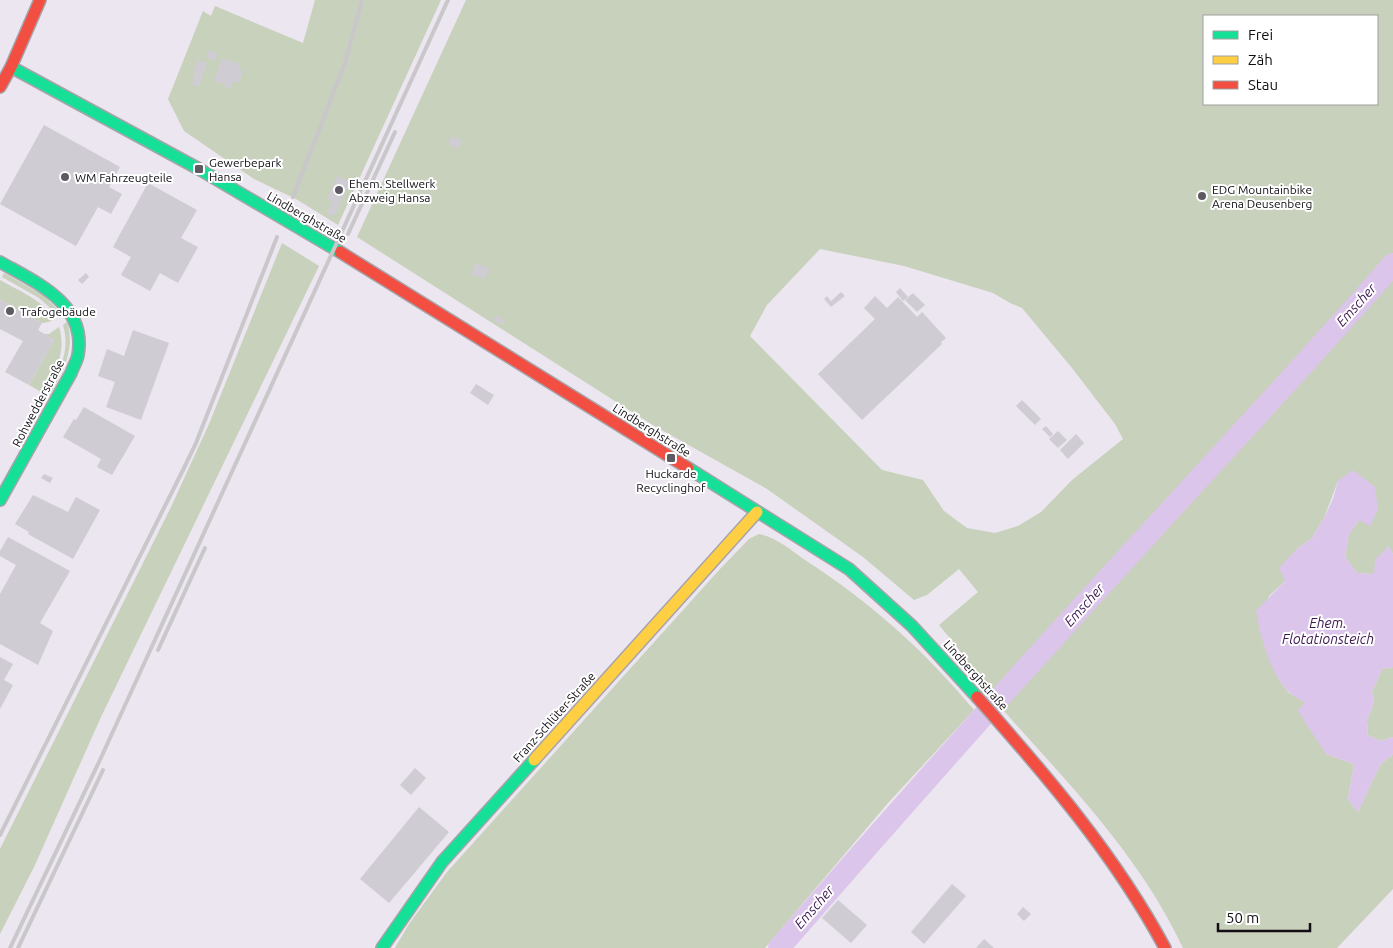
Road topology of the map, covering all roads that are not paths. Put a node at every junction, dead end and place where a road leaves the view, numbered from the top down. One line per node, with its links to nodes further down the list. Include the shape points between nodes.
1 (40, 0): 2 (main road)
2 (11, 67): 3 (main road); 6 (main road, Lindberghstraße, via 199,169 382,276)
3 (0, 87)
4 (0, 262): 5 (main road, Rohwedderstraße, via 58,297 77,324 80,340 71,373)
5 (0, 500)
6 (757, 512): 7 (main road, Franz-Schlüter-Straße, via 442,862); 8 (main road, Lindberghstraße, via 856,575 960,677 1104,848)
7 (382, 948)
8 (1165, 948)

